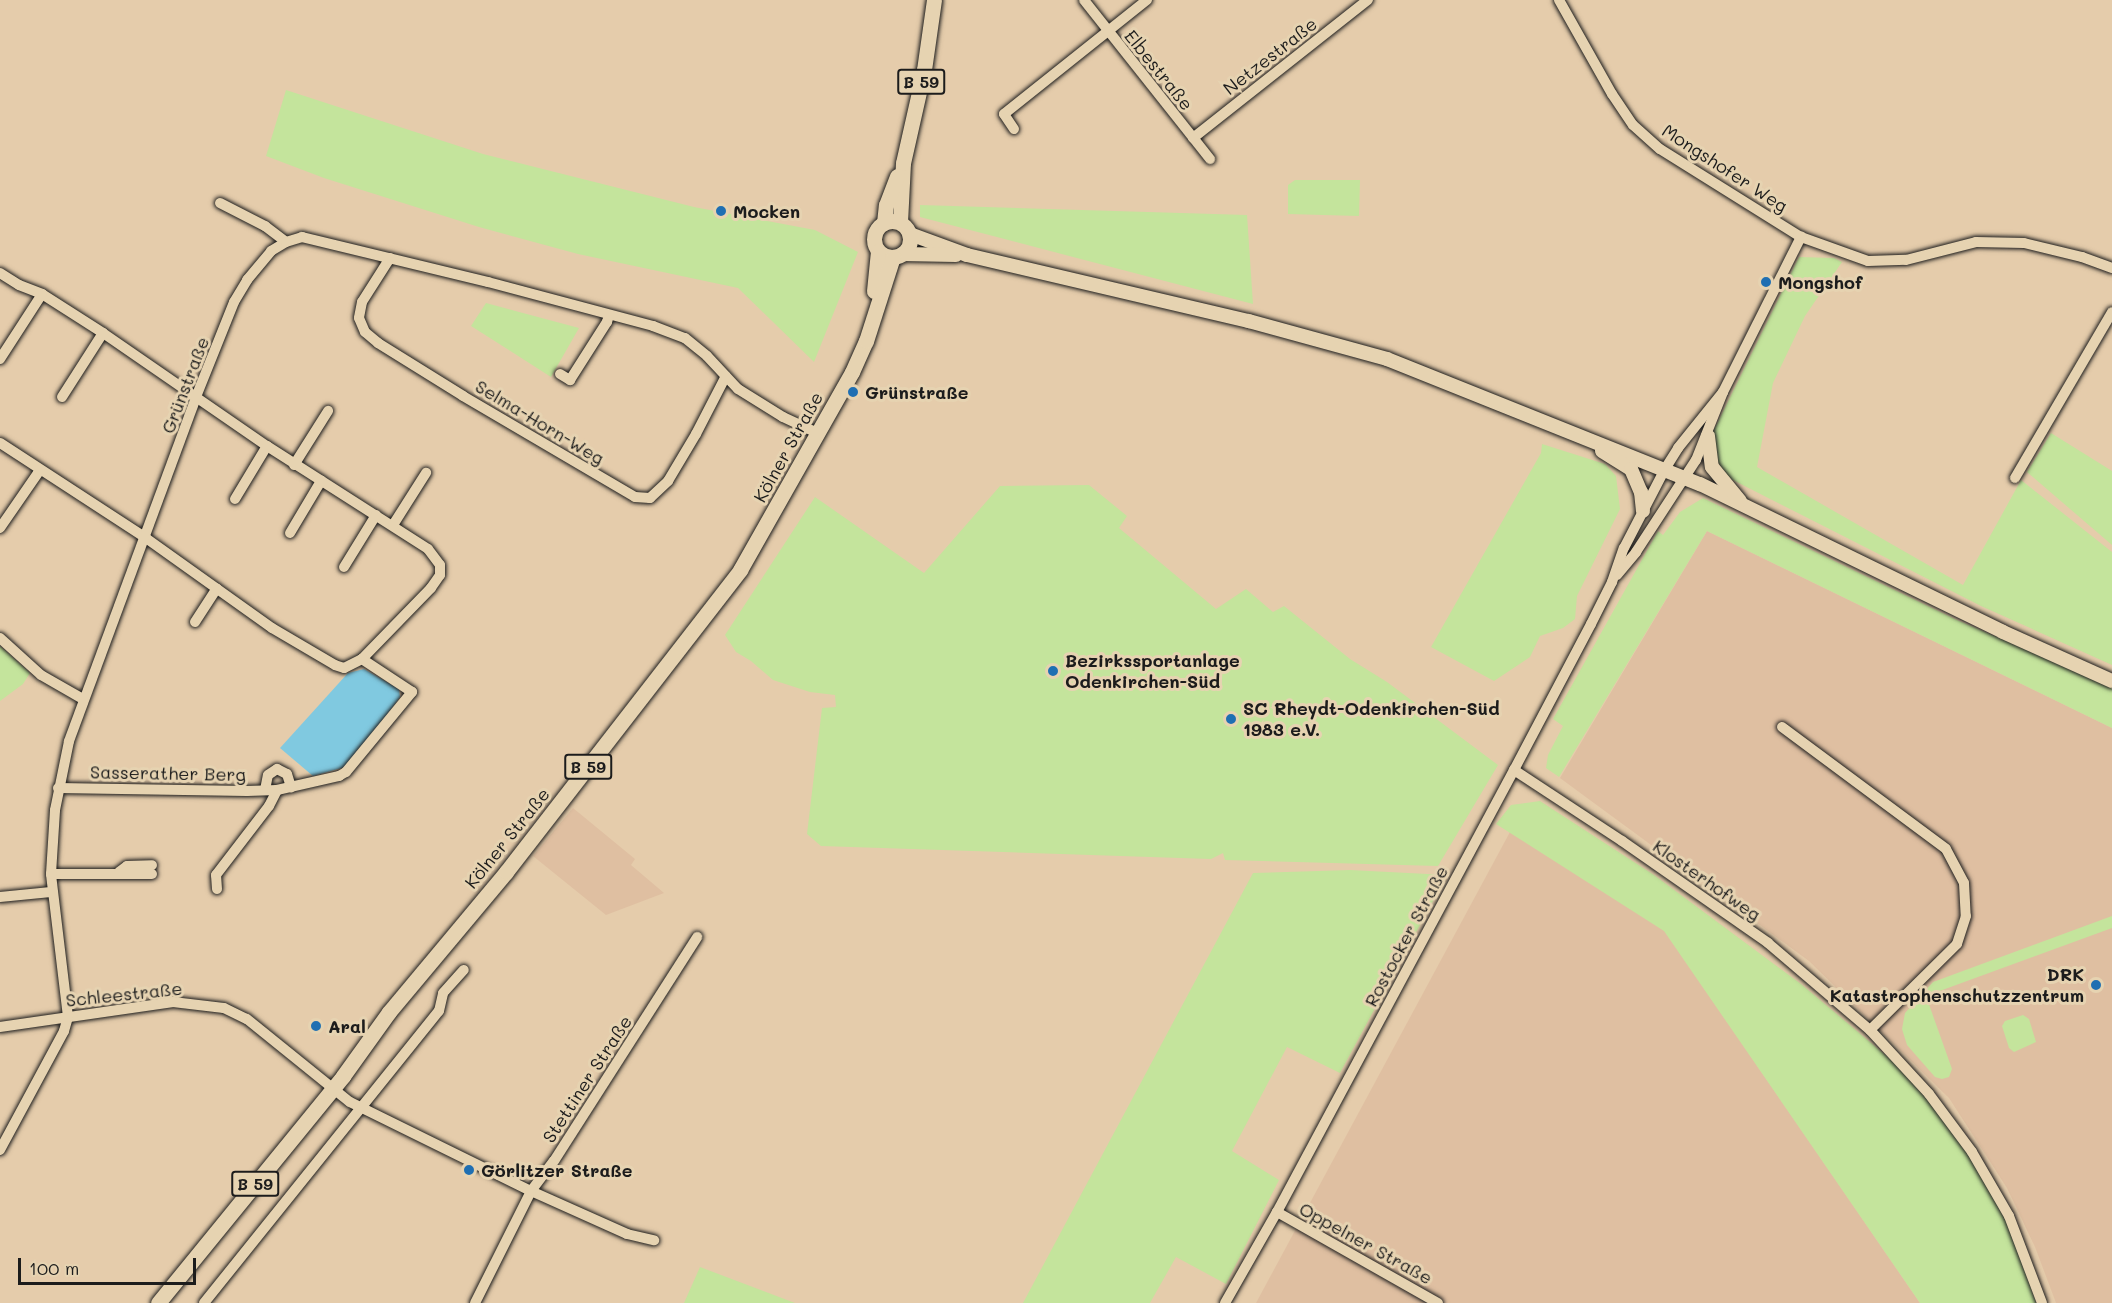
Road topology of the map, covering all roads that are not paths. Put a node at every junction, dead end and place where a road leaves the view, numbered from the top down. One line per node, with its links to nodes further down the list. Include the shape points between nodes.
1 (934, 0): 10 (main road, Kölner Straße / B 59, via 924,70)
2 (1084, 0): 6 (street, Elbestraße)
3 (1147, 0): 6 (street)
4 (1368, 0): 8 (street, Netzestraße)
5 (1559, 0): 14 (street, Mongshofer Weg, via 1633,125 1660,149)
6 (1108, 32): 7 (street, via 1004,114); 8 (street, Elbestraße)
7 (1014, 129)
8 (1193, 138): 9 (street, Elbestraße)
9 (1210, 159)
10 (903, 163): 12 (main road, Kölner Straße / B 59, via 886,206); 13 (main road, Kölner Straße / B 59)
11 (220, 203): 15 (street, via 265,226)
12 (884, 222): 13 (main road); 16 (main road, Kölner Straße / B 59, via 875,236)
13 (905, 228): 17 (main road, Kölner Straße / B 59, via 909,245); 18 (main road)
14 (1802, 237): 20 (street, via 1868,261 1905,260 1976,242 2024,243); 30 (street)
15 (286, 242): 19 (street, via 302,237); 32 (street, Grünstraße, via 260,262 234,302)
16 (878, 250): 17 (main road); 26 (main road, Kölner Straße / B 59)
17 (898, 255): 18 (main road); 26 (main road, Kölner Straße / B 59)
18 (967, 255): 34 (main road, via 1249,321 1375,356)
19 (390, 258): 24 (street); 29 (street, Selma-Horn-Weg, via 362,302 359,318 365,332 463,396 635,497 650,498 668,481)
20 (2112, 268)
21 (0, 273): 22 (street)
22 (42, 294): 25 (street); 27 (street)
23 (2112, 312): 43 (street)
24 (609, 315): 28 (street, via 570,380); 29 (street, via 685,338)
25 (103, 333): 31 (street); 32 (street)
26 (866, 341): 35 (main road, Kölner Straße / B 59)
27 (0, 359)
28 (560, 374)
29 (726, 376): 35 (street, via 738,389)
30 (1723, 392): 36 (street, Rostocker Straße); 40 (street, Rostocker Straße)
31 (62, 397)
32 (196, 397): 38 (street); 53 (street, Grünstraße)
33 (328, 411): 39 (street)
34 (1533, 416): 40 (main road); 48 (main road, via 1631,469 1641,492)
35 (819, 434): 78 (main road, Kölner Straße / B 59, via 740,570)
36 (1708, 436): 44 (street, Rostocker Straße); 47 (main road, via 1712,467)
37 (0, 443): 41 (street)
38 (267, 446): 39 (street); 46 (street)
39 (294, 465): 45 (street)
40 (1665, 469): 44 (main road); 48 (street, Rostocker Straße)
41 (40, 470): 51 (street); 53 (street)
42 (426, 472): 50 (street)
43 (2015, 477)
44 (1686, 478): 47 (main road); 55 (street, Rostocker Straße)
45 (321, 482): 49 (street); 52 (street)
46 (235, 499)
47 (1744, 505): 60 (main road)
48 (1643, 511): 55 (street, Rostocker Straße)
49 (376, 515): 50 (street); 54 (street)
50 (393, 525): 59 (street, via 436,557 440,575)
51 (0, 528)
52 (290, 533)
53 (146, 538): 56 (street); 61 (street, Grünstraße)
54 (344, 567)
55 (1612, 582): 63 (street, Rostocker Straße)
56 (217, 588): 57 (street); 59 (street, via 324,661 344,668)
57 (195, 622)
58 (0, 638): 61 (street, via 41,675)
59 (362, 659): 64 (street, Sasserather Berg, via 412,693 346,772)
60 (2112, 681)
61 (83, 699): 65 (street, Grünstraße)
62 (1782, 727): 77 (street, via 1946,849 1964,883 1966,916 1957,944)
63 (1514, 770): 77 (street, Klosterhofweg, via 1768,943); 82 (street, Rostocker Straße)
64 (291, 787): 66 (street, via 287,774 277,769 268,775); 67 (street, Sasserather Berg)
65 (58, 788): 66 (street, Sasserather Berg, via 160,792); 69 (street, Grünstraße)
66 (265, 790): 67 (street, Sasserather Berg)
67 (277, 790): 70 (street, via 216,875)
68 (153, 869): 69 (street, via 125,875)
69 (51, 874): 71 (street, Grünstraße)
70 (217, 889)
71 (51, 892): 72 (street); 75 (street, Grünstraße)
72 (0, 897)
73 (697, 937): 81 (street, Stettiner Straße)
74 (464, 970): 79 (street, via 443,993 439,1011)
75 (68, 1017): 76 (street, Schleestraße); 78 (street, Schleestraße, via 173,1002 224,1008 247,1019); 80 (street)
76 (0, 1027)
77 (1870, 1030): 89 (street, Klosterhofweg, via 1929,1094 1972,1152 2009,1216)
78 (331, 1090): 79 (street); 84 (main road, Kölner Straße / B 59)
79 (361, 1108): 81 (street); 85 (street)
80 (0, 1150)
81 (531, 1191): 83 (street, via 627,1234); 86 (street, Stettiner Straße)
82 (1277, 1212): 87 (street, Rostocker Straße); 88 (street, Oppelner Straße)
83 (654, 1240)
84 (158, 1303)
85 (204, 1303)
86 (474, 1303)
87 (1225, 1303)
88 (1438, 1303)
89 (2042, 1303)

